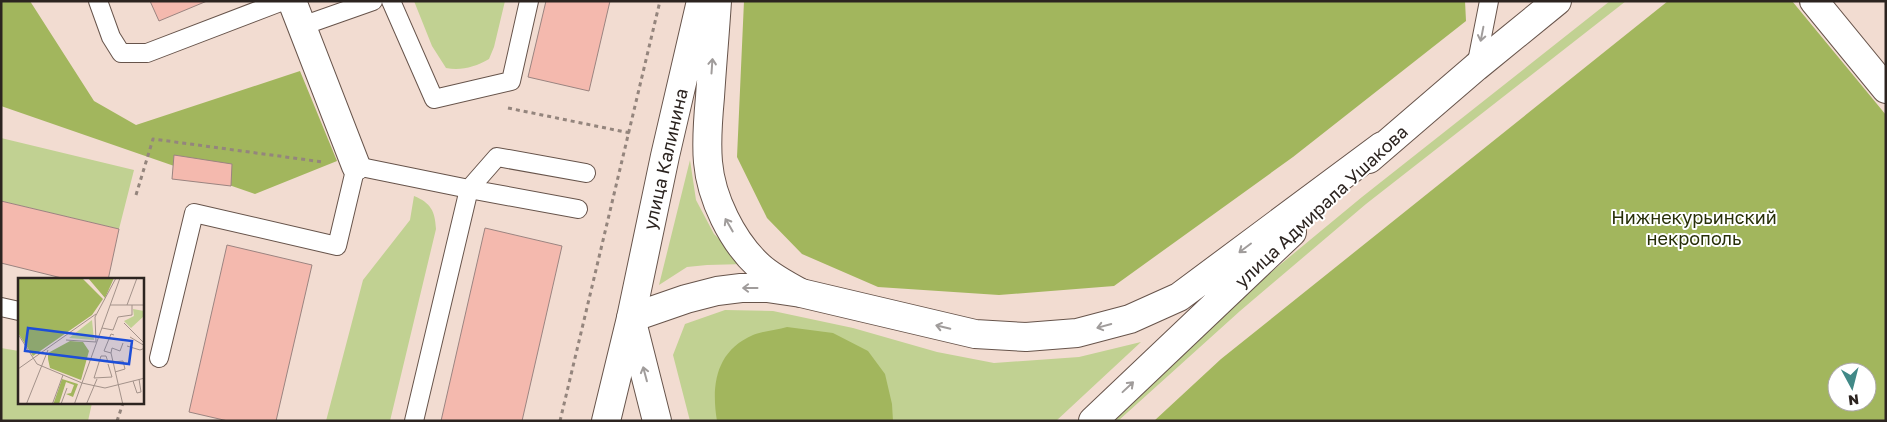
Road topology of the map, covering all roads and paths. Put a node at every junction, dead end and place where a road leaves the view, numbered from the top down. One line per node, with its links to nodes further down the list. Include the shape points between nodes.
1 (98, 1): 2 (lane, via 120,53 147,52)
2 (283, 1)
3 (292, 1): 13 (main road)
4 (373, 1): 13 (lane)
5 (391, 1): 6 (lane, via 434,99 511,81)
6 (529, 1)
7 (660, 1): 17 (path)
8 (701, 1): 27 (main road, улица Калинина)
9 (717, 1): 24 (main road, one-way to 9, via 759,266 741,245 725,218 713,187 707,132)
10 (1489, 1): 14 (lane, one-way to 14)
11 (1558, 1): 14 (main road, улица Адмирала Ушакова)
12 (1814, 1): 15 (main road)
13 (302, 26): 19 (main road)
14 (1476, 66): 18 (main road, улица Адмирала Ушакова)
15 (1886, 89)
16 (505, 108): 17 (path)
17 (630, 133): 32 (path)
18 (1382, 146): 24 (main road, one-way to 24, via 1179,297 1130,319 1077,334 1026,337 974,334); 35 (main road, улица Адмирала Ушакова, one-way to 18)
19 (356, 166): 21 (lane); 22 (path, via 153,139); 28 (lane, via 337,246 194,213)
20 (586, 173): 21 (lane, via 498,156)
21 (469, 189): 23 (lane); 31 (lane)
22 (136, 195)
23 (578, 209)
24 (801, 293): 27 (main road, one-way to 27, via 767,288 733,289 686,299)
25 (1, 307): 26 (lane)
26 (18, 311)
27 (630, 318): 33 (main road, улица Калинина); 34 (main road, улица Калинина, one-way to 27)
28 (159, 358)
29 (123, 404): 30 (path)
30 (117, 421)
31 (414, 421)
32 (560, 421)
33 (606, 421)
34 (657, 421)
35 (1093, 421)

